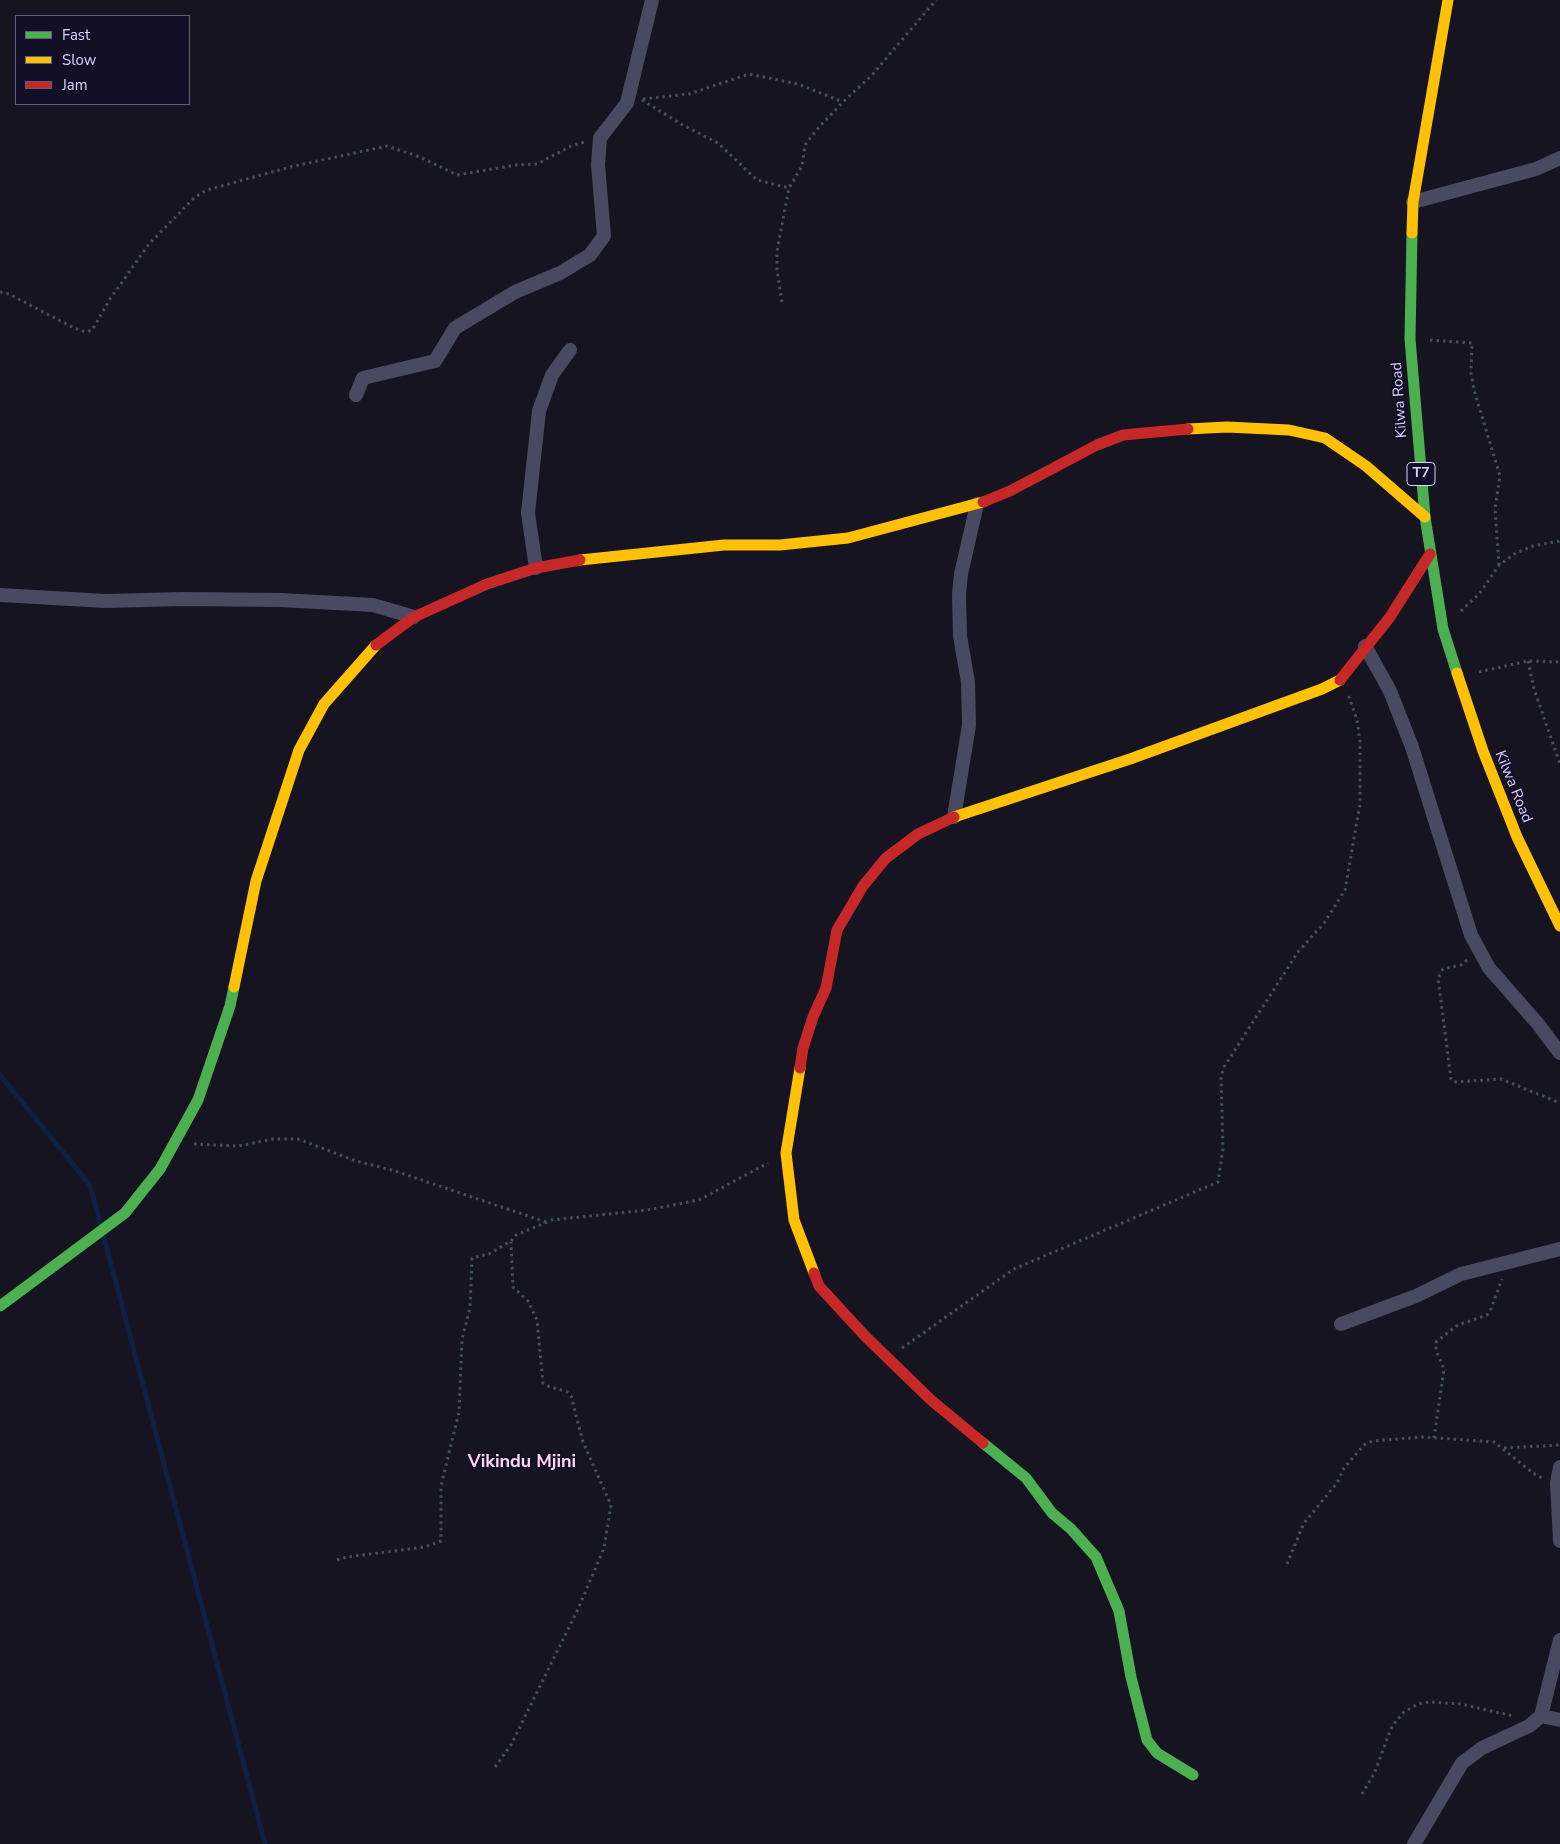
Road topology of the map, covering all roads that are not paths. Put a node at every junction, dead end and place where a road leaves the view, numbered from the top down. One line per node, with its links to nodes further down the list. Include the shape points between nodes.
1 (652, 0): 6 (street, via 634,101 600,138 598,165 604,236 590,255 560,273 516,292 455,328 435,362 363,378)
2 (1448, 0): 4 (main road, Kilwa Road / T7)
3 (1560, 158): 4 (street, via 1536,169)
4 (1413, 202): 8 (main road, Kilwa Road / T7, via 1410,339)
5 (570, 350): 10 (street, via 552,375 539,411 528,512)
6 (356, 395)
7 (977, 504): 8 (main road, via 1123,436 1227,427 1289,430 1324,438 1366,466); 10 (main road, via 848,538 780,545 662,550 600,556); 14 (street, via 959,594 969,725)
8 (1425, 517): 9 (main road, Kilwa Road / T7)
9 (1430, 554): 13 (main road, via 1390,617); 15 (main road, Kilwa Road / T7, via 1443,629 1483,751 1517,837)
10 (536, 568): 12 (main road, via 487,584)
11 (0, 595): 12 (street, via 106,601 299,601 373,605)
12 (414, 617): 18 (main road, via 370,650 324,704 299,750 256,881 230,1006 198,1100 160,1169 125,1212)
13 (1365, 646): 14 (main road, via 1340,680 1322,689 1130,759); 16 (street, via 1390,691 1412,747 1471,935 1489,968)
14 (954, 817): 25 (main road, via 918,834 886,858 863,886 837,930 826,988 803,1048 786,1153 794,1220 819,1286 931,1400 1026,1478 1052,1513 1096,1557 1119,1611 1147,1740 1157,1753)
15 (1560, 926)
16 (1560, 1053)
17 (1560, 1249): 19 (street, via 1461,1274 1416,1296)
18 (0, 1306)
19 (1341, 1324)
20 (1560, 1467): 21 (street, via 1557,1483)
21 (1560, 1541)
22 (1560, 1640): 23 (street)
23 (1537, 1720): 24 (street); 26 (street, via 1482,1748 1462,1763)
24 (1560, 1720)
25 (1193, 1775)
26 (1414, 1844)

